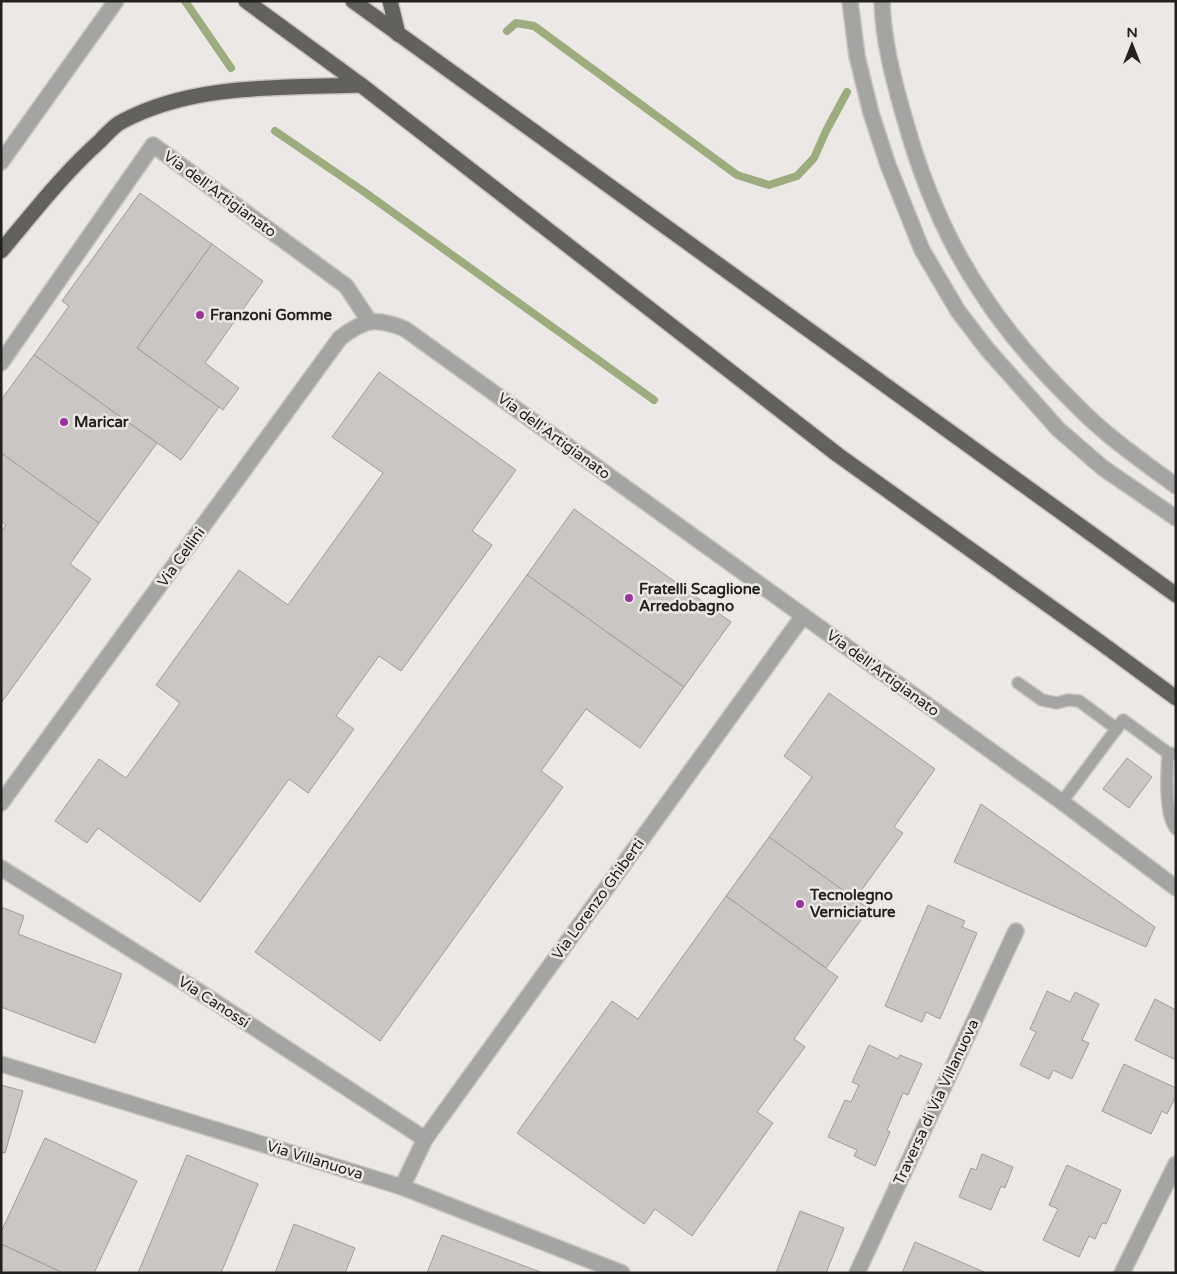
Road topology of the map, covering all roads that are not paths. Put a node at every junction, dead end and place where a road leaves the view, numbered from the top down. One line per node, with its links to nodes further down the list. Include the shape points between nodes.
1 (246, 1): 8 (highway)
2 (353, 1): 7 (highway)
3 (390, 1): 7 (highway)
4 (850, 1): 14 (street, via 857,56 888,165 922,250 958,310 987,349 1058,429 1102,468)
5 (882, 1): 13 (street, via 887,49 916,160 950,240 983,295 1076,406)
6 (115, 3): 9 (street)
7 (398, 34): 15 (highway)
8 (360, 85): 10 (highway, via 218,92 166,103 121,122 53,188); 18 (highway, via 838,455)
9 (1, 162)
10 (1, 251)
11 (370, 322): 12 (street, Via dell'Artigianato, via 346,286 153,145); 16 (street, Via dell'Artigianato, via 388,322 405,329); 22 (street, Via Cellini, via 357,326 340,338)
12 (1, 363)
13 (1176, 486)
14 (1176, 518)
15 (1176, 595)
16 (803, 616): 21 (street, Via dell'Artigianato); 28 (street, Via Lorenzo Ghiberti)
17 (1018, 683): 19 (lane, via 1042,700 1057,703 1080,701)
18 (1176, 698)
19 (1117, 729): 20 (lane, via 1123,720); 21 (lane)
20 (1172, 753): 23 (lane, via 1167,792 1172,824)
21 (1062, 802): 25 (street, Via dell'Artigianato)
22 (1, 803)
23 (1176, 829)
24 (1, 868): 28 (street, Via Canossi)
25 (1176, 888)
26 (1016, 931): 32 (street, Traversa di Via Villanuova)
27 (1, 1064): 30 (street, Via Villanuova)
28 (425, 1139): 30 (street, Via Lorenzo Ghiberti)
29 (1176, 1164): 33 (street)
30 (402, 1187): 31 (street, Via Villanuova)
31 (622, 1273)
32 (857, 1273)
33 (1122, 1273)

